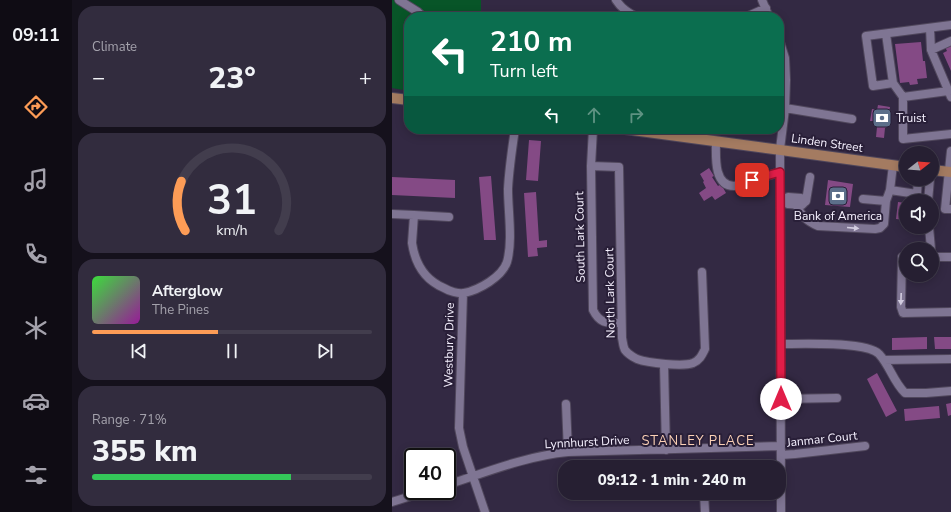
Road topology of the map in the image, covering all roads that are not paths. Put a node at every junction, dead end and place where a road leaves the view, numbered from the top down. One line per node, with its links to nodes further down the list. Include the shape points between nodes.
1 (399, 0): 5 (street)
2 (616, 0): 6 (street)
3 (762, 0): 4 (street)
4 (766, 8): 7 (street); 8 (street)
5 (418, 12)
6 (628, 12)
7 (757, 12)
8 (768, 12)
9 (951, 25): 10 (street)
10 (930, 28): 11 (street); 13 (street)
11 (886, 34): 15 (street); 15 (street, via 866,36 872,86)
12 (951, 41): 13 (street)
13 (931, 50): 16 (street)
14 (784, 55): 20 (street)
15 (893, 83): 17 (street)
16 (950, 94): 17 (street)
17 (903, 97): 27 (street, via 902,139)
18 (392, 98): 19 (main road)
19 (404, 99)
20 (785, 108): 21 (street); 22 (street)
21 (784, 116)
22 (852, 118)
23 (514, 134): 54 (street, Westbury Drive, via 508,190 510,246 506,264 489,282)
24 (593, 134): 32 (street, South Lark Court)
25 (663, 134): 28 (main road, Linden Street)
26 (782, 134): 29 (street)
27 (951, 134)
28 (716, 141): 29 (main road, Linden Street); 35 (street, via 718,172 721,180 728,186)
29 (780, 149): 31 (main road, Linden Street); 35 (street)
30 (951, 151): 36 (street)
31 (893, 165): 33 (main road, Linden Street); 39 (street)
32 (591, 166): 56 (street, South Lark Court, via 593,310 596,317 606,323); 56 (street, North Lark Court, via 619,167)
33 (899, 166)
34 (939, 171): 36 (main road)
35 (780, 172): 42 (street)
36 (950, 172): 40 (street)
37 (810, 177): 44 (street)
38 (918, 186): 39 (street, via 917,194)
39 (890, 190): 43 (street)
40 (948, 194): 46 (street, via 945,209)
41 (863, 199): 43 (street)
42 (780, 201): 44 (street, via 788,197 801,198); 45 (street); 57 (street)
43 (886, 201): 45 (street, one-way to 43, via 806,220 818,226 874,229 884,224)
44 (806, 202): 45 (street, via 802,206)
45 (796, 205)
46 (951, 209)
47 (392, 214): 48 (street)
48 (414, 215): 49 (street); 54 (street, via 412,243 418,264 433,282 444,289)
49 (450, 217)
50 (951, 256): 51 (street)
51 (939, 257)
52 (702, 272): 60 (street, North Lark Court, via 705,349 703,354 690,364)
53 (902, 282): 55 (street, one-way to 55, via 903,313)
54 (463, 293): 69 (street, Westbury Drive, via 459,428 462,447)
55 (951, 312)
56 (621, 323): 60 (street, North Lark Court, via 624,349 629,354 641,360)
57 (781, 344): 59 (street, via 852,345 873,350); 63 (street)
58 (951, 359): 59 (street)
59 (884, 360): 61 (street, via 905,393)
60 (664, 364): 66 (street)
61 (951, 391)
62 (837, 398): 63 (street)
63 (781, 399): 67 (street)
64 (566, 404): 68 (street)
65 (865, 446): 67 (street, Janmar Court, via 795,454)
66 (666, 450): 67 (street, Lynnhurst Drive); 68 (street, Lynnhurst Drive)
67 (781, 451): 76 (street)
68 (568, 452): 69 (street, Lynnhurst Drive, via 524,460)
69 (472, 476): 70 (street, Lynnhurst Drive); 74 (street, Westbury Drive)
70 (456, 482)
71 (404, 498): 73 (street)
72 (704, 500): 75 (street)
73 (392, 502)
74 (485, 512)
75 (705, 512)
76 (781, 512)

